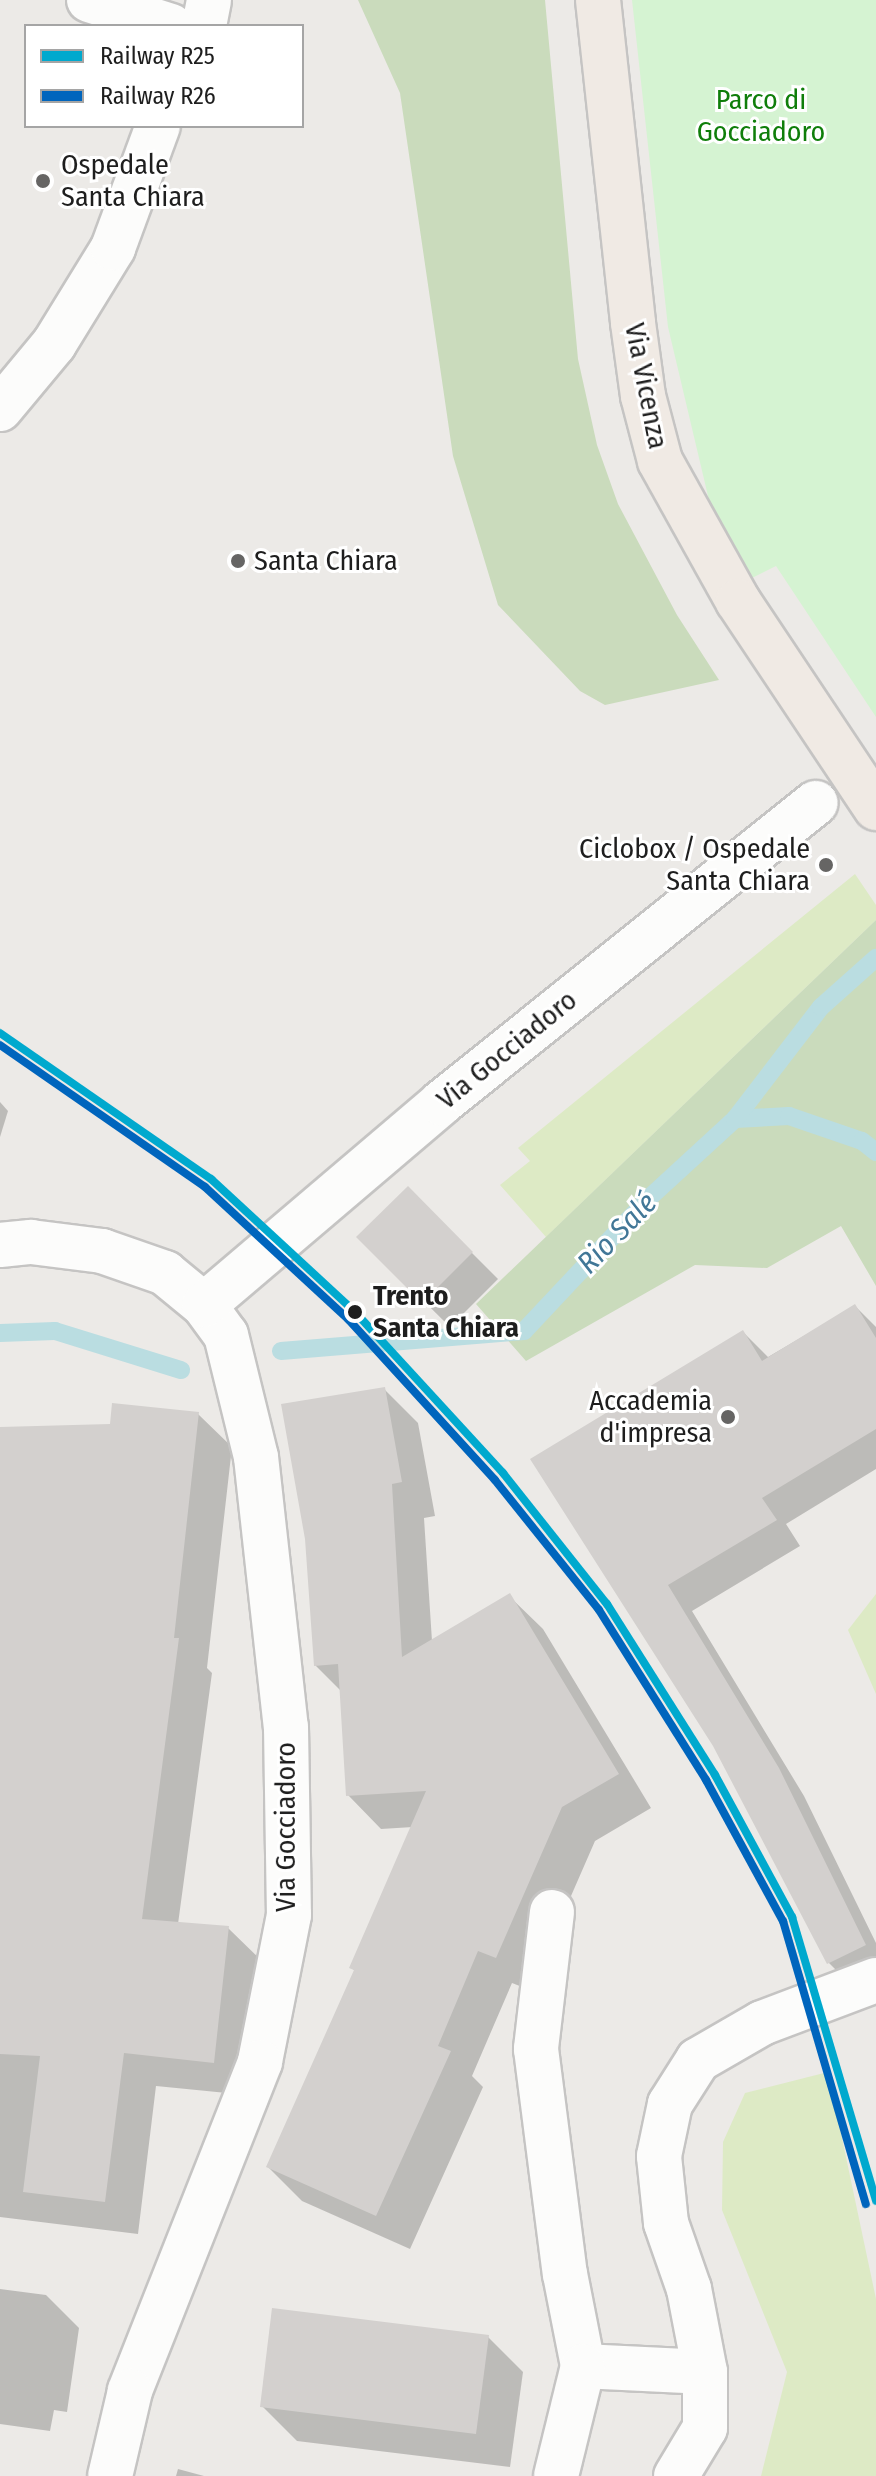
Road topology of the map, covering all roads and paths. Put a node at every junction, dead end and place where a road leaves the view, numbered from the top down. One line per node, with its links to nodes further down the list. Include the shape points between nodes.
1 (89, 0): 4 (street)
2 (209, 0): 5 (street)
3 (598, 0): 9 (main road, Via Vicenza, via 643,396 671,485 738,601)
4 (165, 24)
5 (204, 24)
6 (157, 128): 7 (street, via 113,248 54,344)
7 (0, 409)
8 (816, 803): 11 (street, Via Gocciadoro, via 441,1103)
9 (876, 808)
10 (0, 1245): 11 (street, Via Gocciadoro, via 31,1242 102,1251 165,1273)
11 (204, 1305): 16 (street, Via Gocciadoro, via 226,1335 256,1457 286,1727 289,1915 260,2062 130,2391)
12 (552, 1912): 14 (street, via 536,2049 565,2274)
13 (876, 1980): 15 (street, via 762,2023 698,2060 670,2104 659,2156 666,2223 689,2289)
14 (583, 2366): 15 (street); 17 (street)
15 (705, 2372): 18 (street, via 705,2428)
16 (110, 2476)
17 (556, 2476)
18 (676, 2476)

